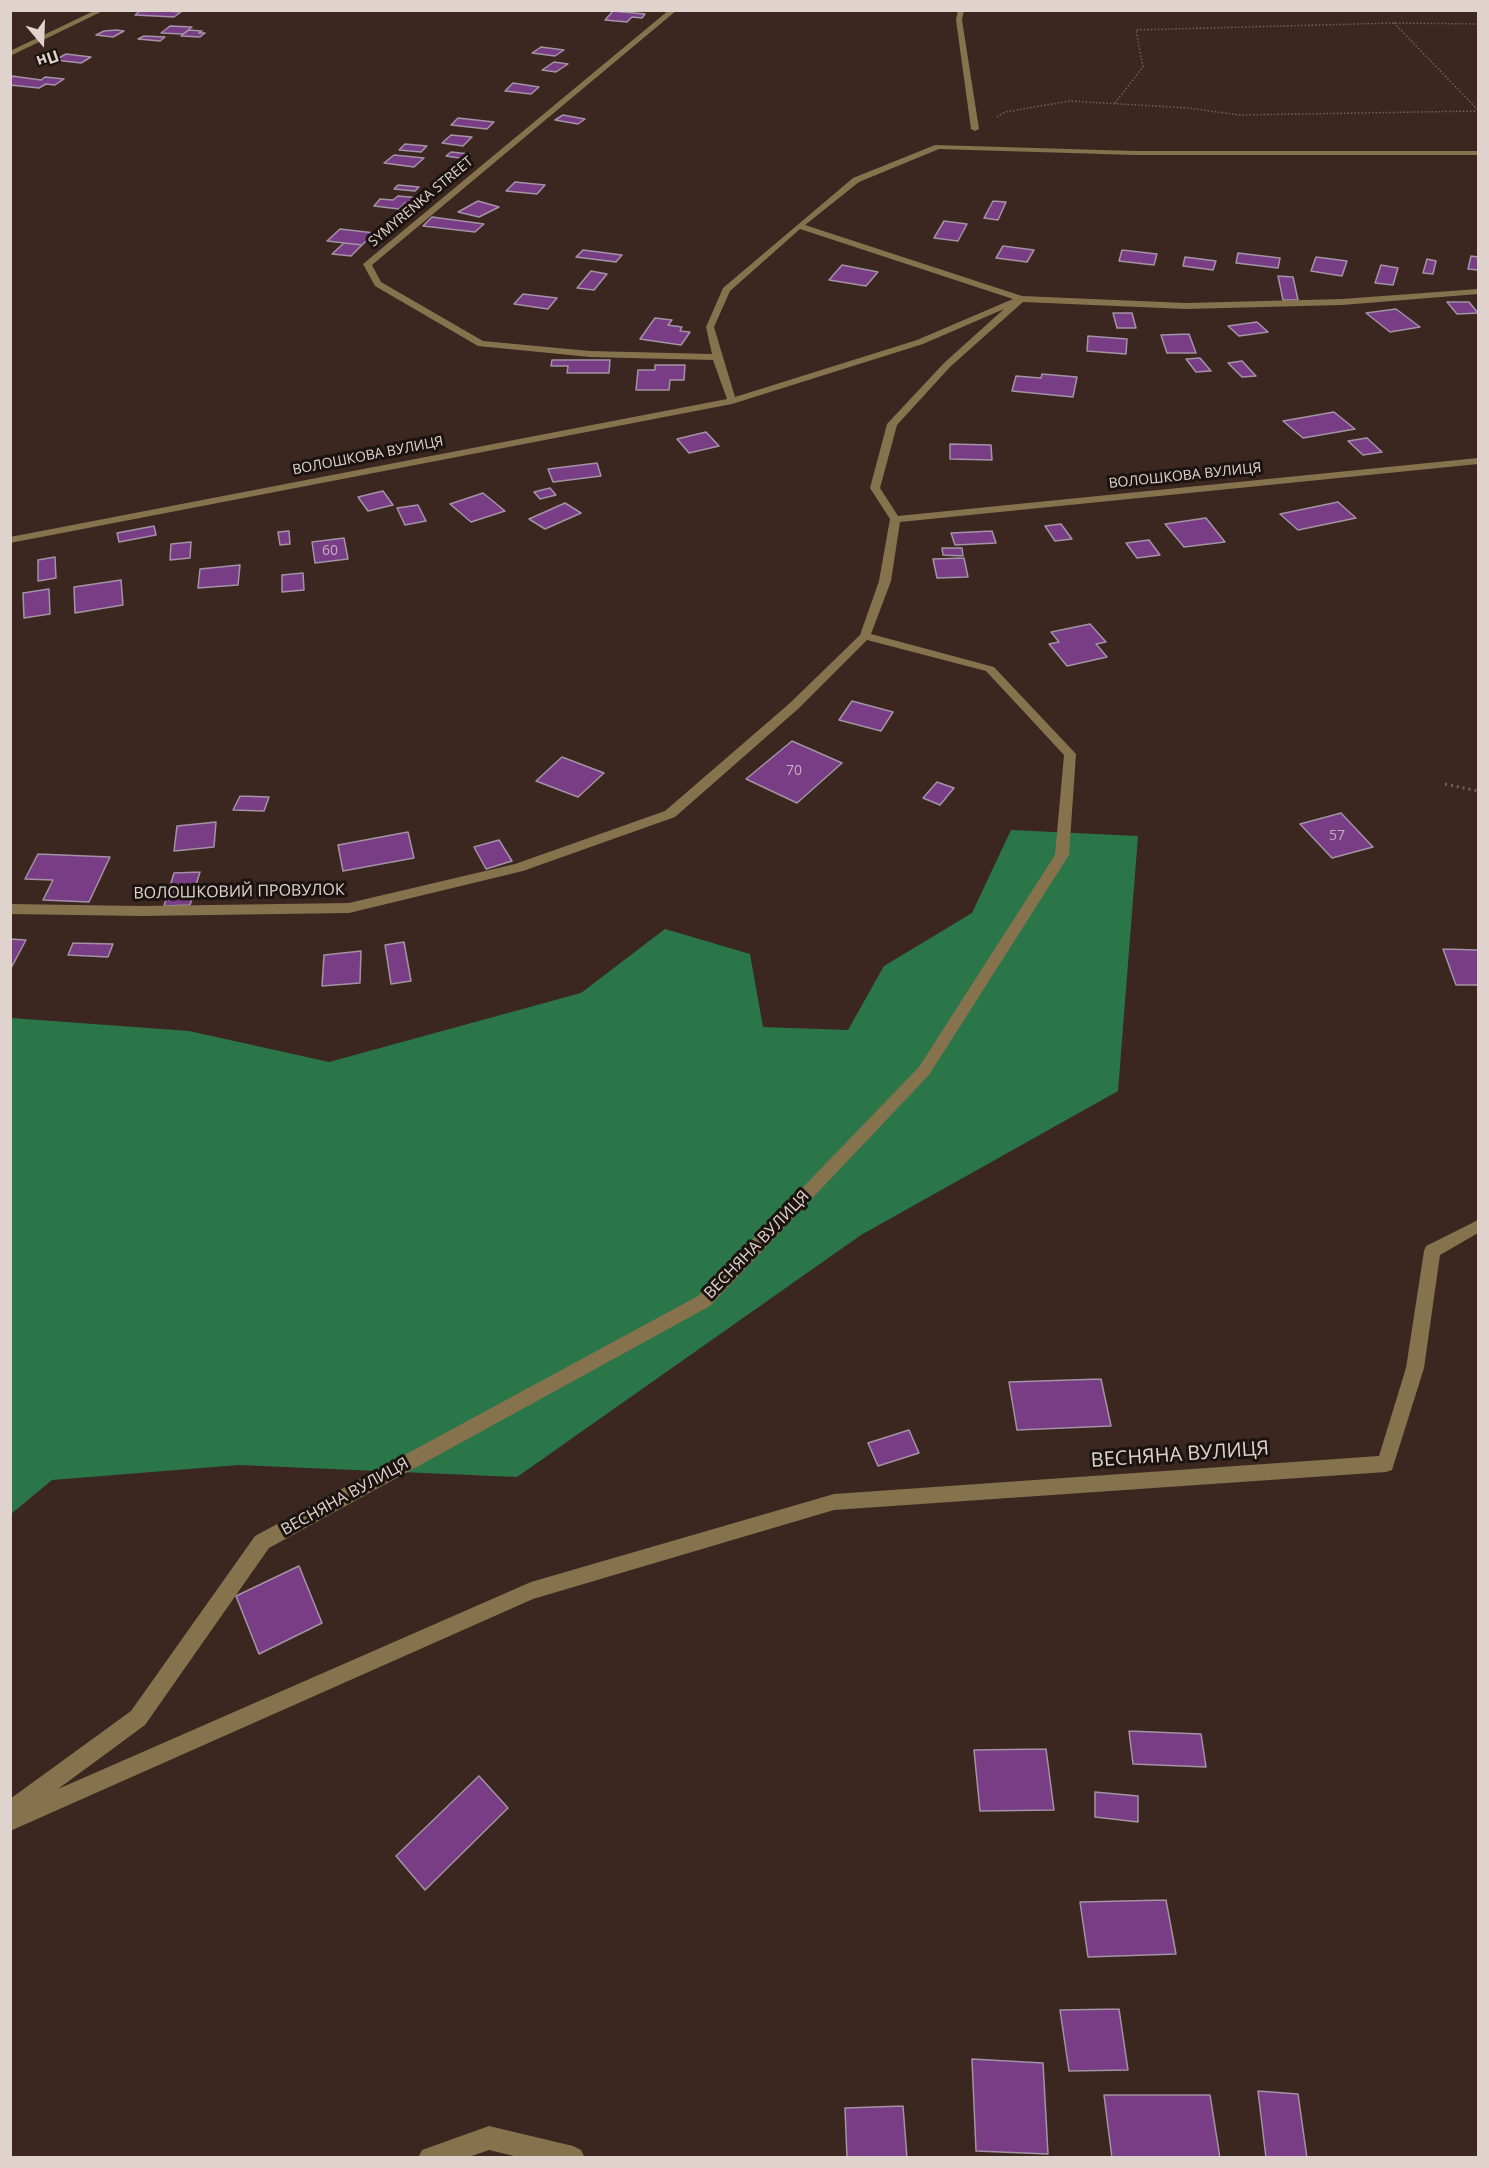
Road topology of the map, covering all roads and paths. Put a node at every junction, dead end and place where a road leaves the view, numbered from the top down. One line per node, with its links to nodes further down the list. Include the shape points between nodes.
1 (102, 10): 6 (street)
2 (674, 10): 14 (street, SYMYRENKA STREET, via 367,264 378,285 481,344 590,354)
3 (961, 10): 9 (street, via 958,20)
4 (1394, 23): 5 (path); 7 (path, via 1136,30 1143,67); 8 (path)
5 (1479, 24)
6 (10, 54)
7 (1115, 104): 8 (path, via 1239,115); 9 (path, via 1070,101 1005,112)
8 (1479, 111)
9 (975, 129)
10 (1479, 153): 11 (street, via 1135,153 938,147 856,180)
11 (799, 226): 13 (street, ВОЛОШКОВА ВУЛИЦЯ); 14 (street, via 726,290 710,327)
12 (1479, 291): 13 (street, ВОЛОШКОВА ВУЛИЦЯ, via 1342,302 1186,306)
13 (1021, 299): 15 (street, ВОЛОШКОВА ВУЛИЦЯ, via 920,342); 17 (street, via 947,365 892,424 875,489)
14 (717, 357): 15 (street)
15 (732, 401): 18 (street, ВОЛОШКОВА ВУЛИЦЯ)
16 (1479, 461): 17 (street, ВОЛОШКОВА ВУЛИЦЯ)
17 (895, 519): 19 (street, via 885,580)
18 (10, 540)
19 (865, 636): 22 (street, ВОЛОШКОВИЙ ПРОВУЛОК, via 794,706 670,814 518,868 349,908); 24 (street, ВЕСНЯНА ВУЛИЦЯ, via 990,669 1070,754 1062,855 924,1071 704,1301 262,1542 138,1718)
20 (1445, 784): 21 (path)
21 (1479, 791)
22 (10, 909)
23 (1479, 1226): 25 (street, ВЕСНЯНА ВУЛИЦЯ, via 1432,1251 1414,1368 1386,1464 834,1502 531,1591)
24 (10, 1812)
25 (10, 1821)
26 (430, 2157): 27 (street, via 489,2138)
27 (573, 2157)

